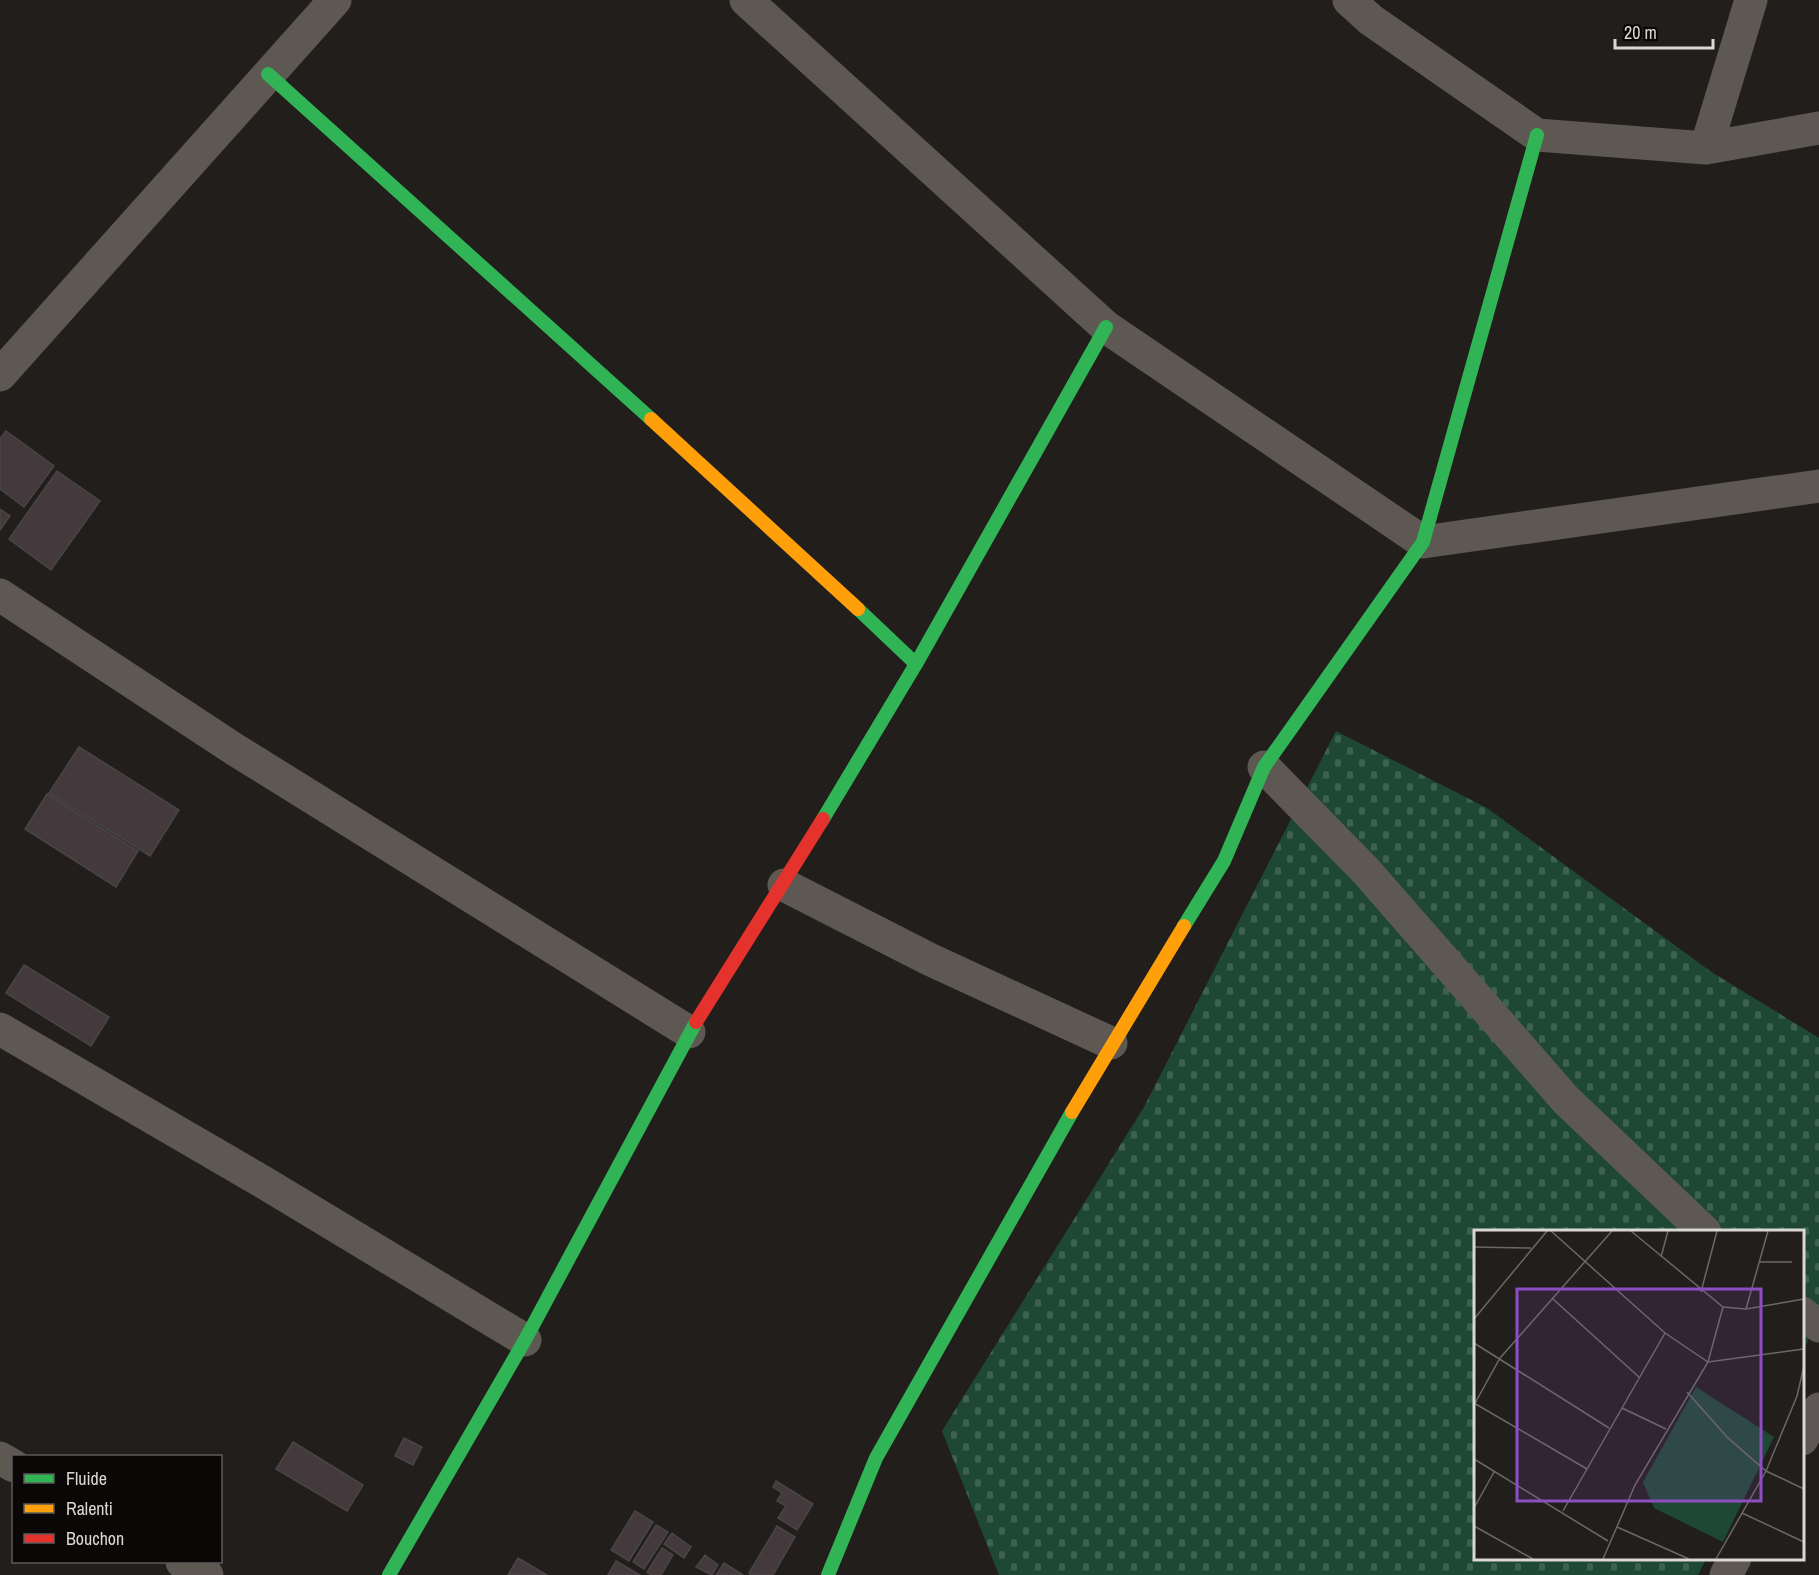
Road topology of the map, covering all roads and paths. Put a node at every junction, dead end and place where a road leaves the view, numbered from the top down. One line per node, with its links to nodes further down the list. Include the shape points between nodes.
1 (335, 0): 5 (street)
2 (746, 0): 9 (street)
3 (1751, 0): 8 (street)
4 (1365, 7): 7 (street)
5 (268, 74): 10 (street); 14 (street, via 720,480)
6 (1819, 128): 8 (street)
7 (1537, 135): 8 (street); 12 (street)
8 (1706, 148)
9 (1106, 327): 12 (street); 14 (street)
10 (0, 375)
11 (1819, 486): 12 (street)
12 (1423, 542): 15 (street)
13 (0, 595): 18 (street, via 234,749)
14 (916, 664): 16 (street)
15 (1264, 767): 19 (street, via 1224,861); 20 (street, via 1366,871 1566,1100)
16 (783, 885): 18 (street); 19 (street, via 929,959)
17 (0, 1029): 23 (street)
18 (690, 1032): 23 (street)
19 (1111, 1043): 30 (street, via 876,1458)
20 (1703, 1230)
21 (1804, 1314): 22 (street)
22 (1819, 1326)
23 (525, 1340): 29 (street)
24 (1819, 1409): 25 (street)
25 (1804, 1437)
26 (1734, 1560): 31 (street)
27 (185, 1563): 28 (street)
28 (207, 1575)
29 (389, 1575)
30 (828, 1575)
31 (1726, 1575)

